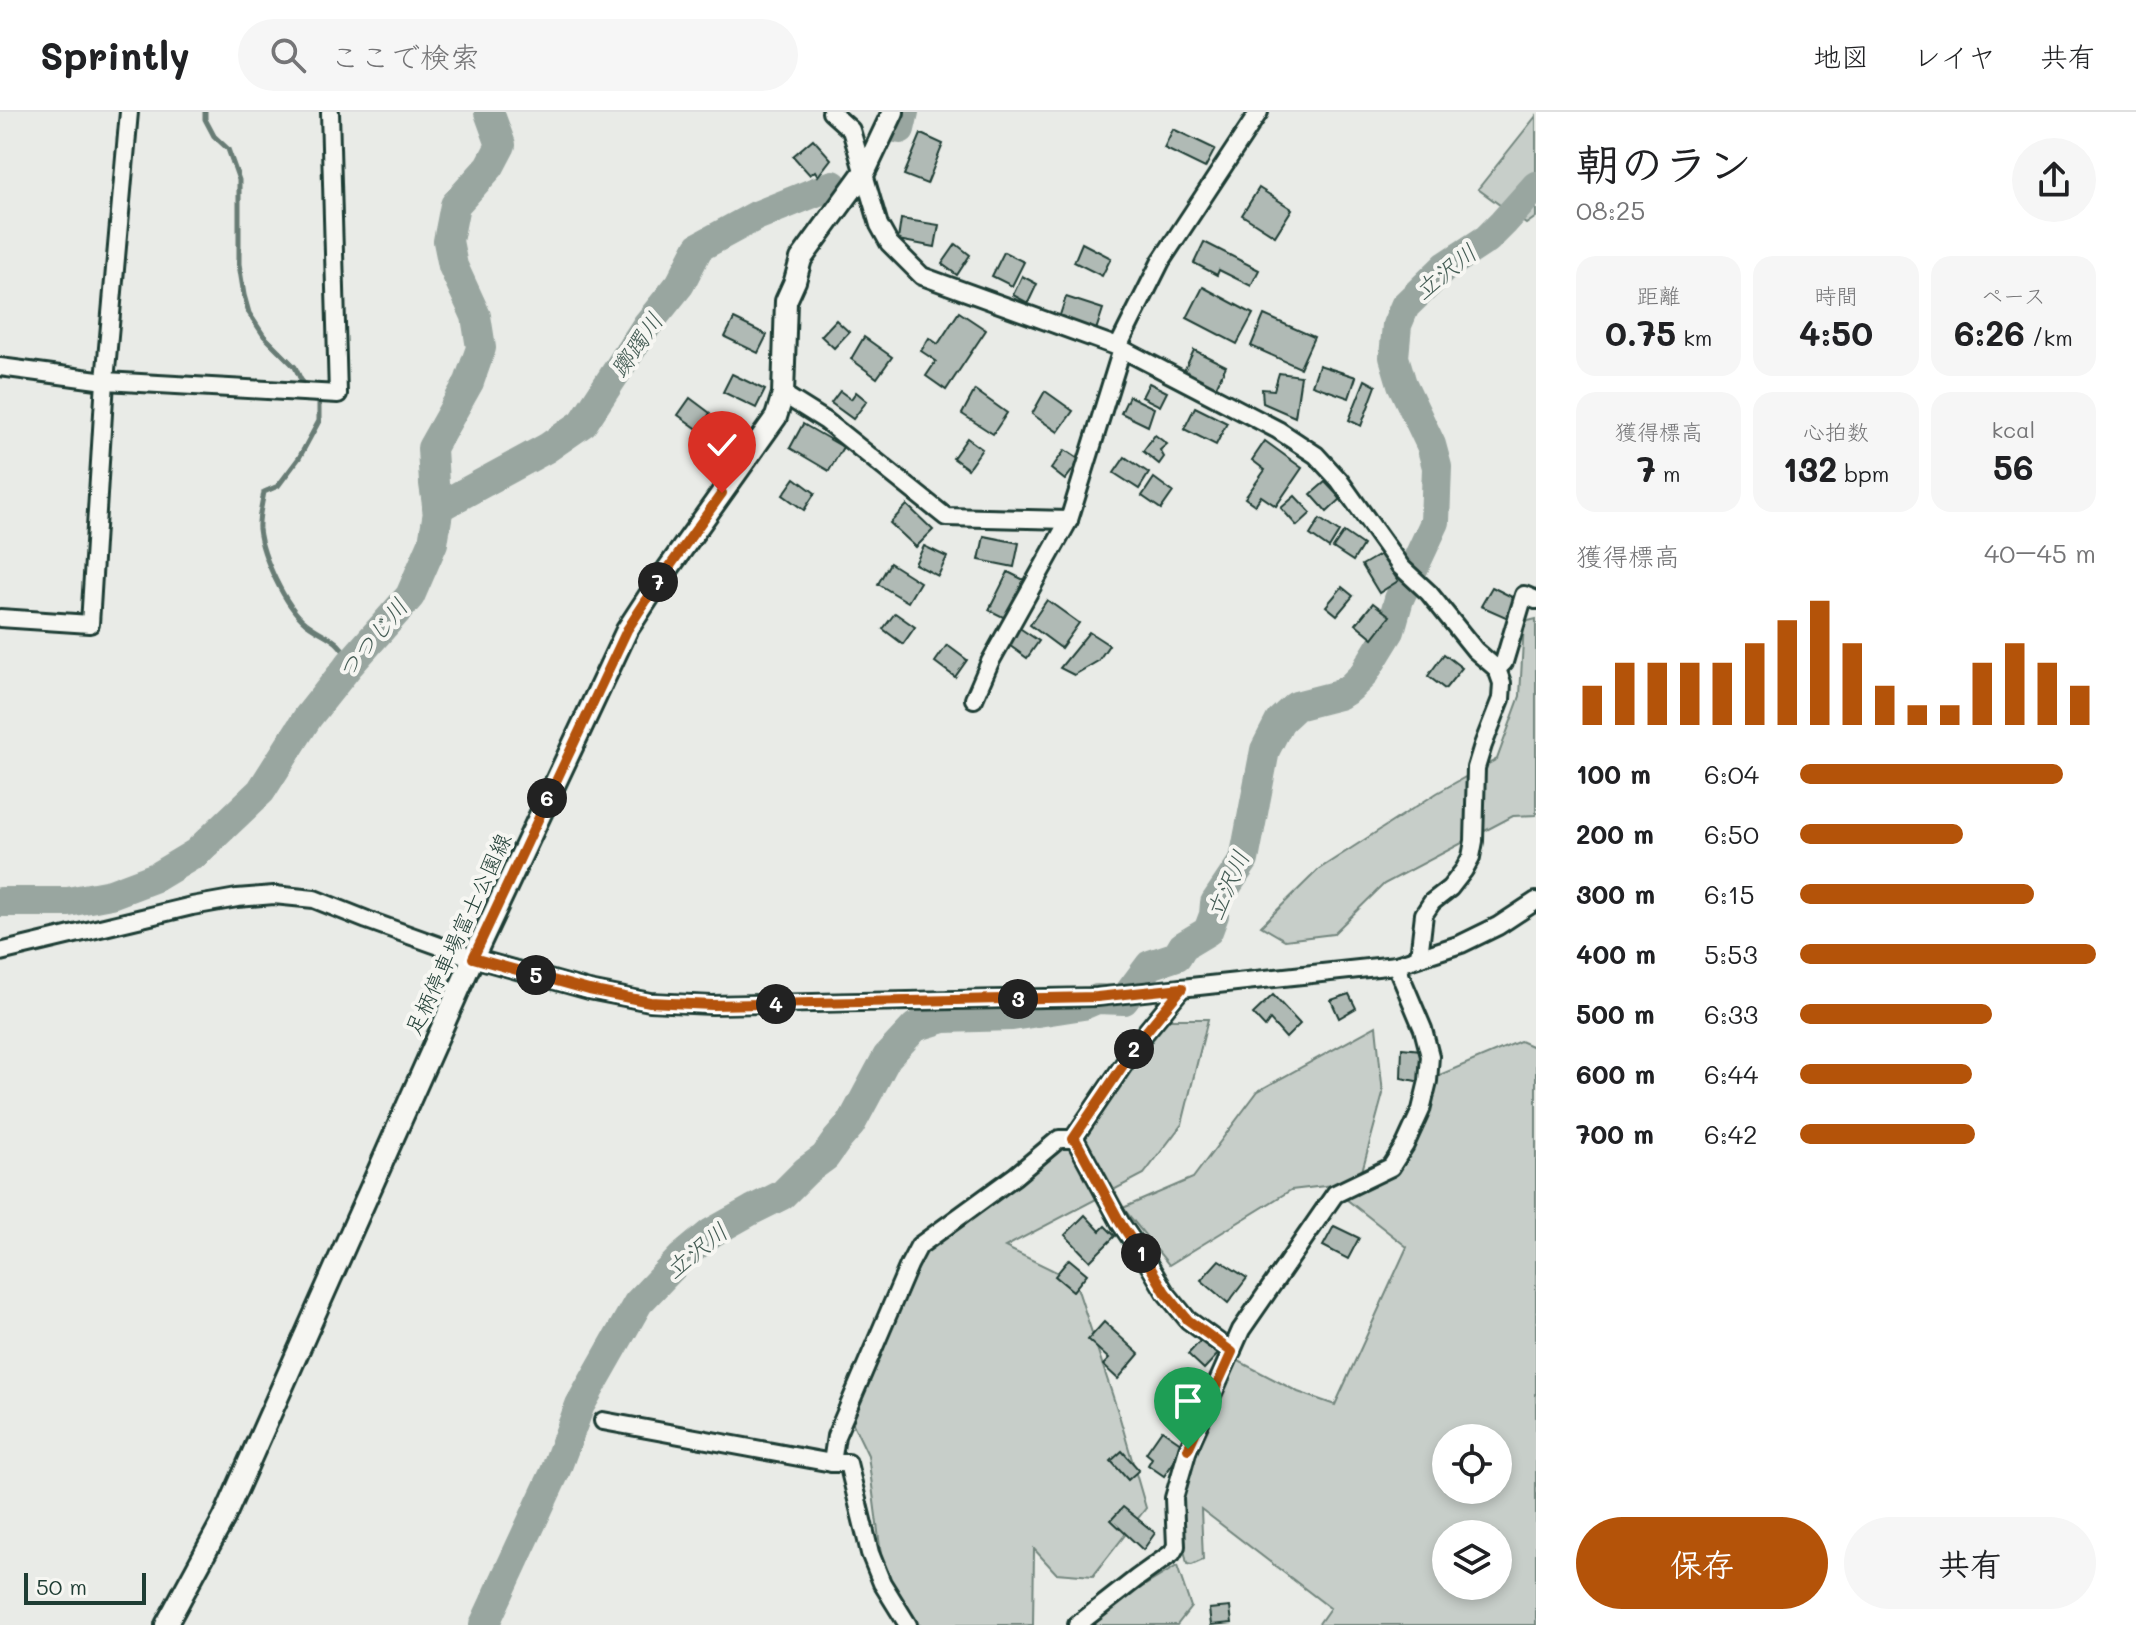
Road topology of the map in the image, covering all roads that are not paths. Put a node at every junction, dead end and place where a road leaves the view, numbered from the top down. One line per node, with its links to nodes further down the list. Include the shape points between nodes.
1 (129, 112): 9 (street)
2 (330, 112): 9 (street, via 338,394)
3 (831, 112): 6 (street, via 851,130)
4 (893, 112): 6 (main road, 足柄停車場富士公園線)
5 (1259, 112): 7 (street, via 1161,261)
6 (865, 171): 7 (street, via 879,225 922,276); 10 (main road, 足柄停車場富士公園線, via 801,259 786,301)
7 (1120, 348): 11 (street); 14 (street, via 1316,455 1401,567)
8 (0, 367): 9 (street)
9 (105, 381): 13 (street, via 90,624)
10 (783, 394): 11 (street, via 826,421 946,517); 19 (main road, 足柄停車場富士公園線, via 776,417 627,630)
11 (1069, 520): 15 (street)
12 (1536, 600): 14 (street, via 1524,595 1504,662)
13 (0, 618)
14 (1497, 669): 18 (street, via 1501,699 1476,768 1471,857 1424,914)
15 (974, 699)
16 (1536, 901): 18 (street, via 1473,938)
17 (0, 952): 19 (street, via 192,906 274,895 314,899)
18 (1419, 957): 20 (street)
19 (473, 958): 21 (street, via 650,1002 712,1005 1097,997); 26 (main road, 足柄停車場富士公園線, via 224,1518)
20 (1396, 965): 21 (street); 23 (street, via 1430,1056 1421,1110 1391,1167 1335,1194 1241,1330)
21 (1182, 988): 22 (street)
22 (1073, 1139): 23 (street, via 1165,1292 1188,1320); 25 (street, via 1059,1139 919,1246 836,1436)
23 (1232, 1352): 28 (street, via 1188,1449 1174,1498 1176,1546)
24 (603, 1421): 25 (street)
25 (832, 1463): 27 (street, via 848,1463 870,1553)
26 (166, 1625)
27 (908, 1625)
28 (1077, 1625)

